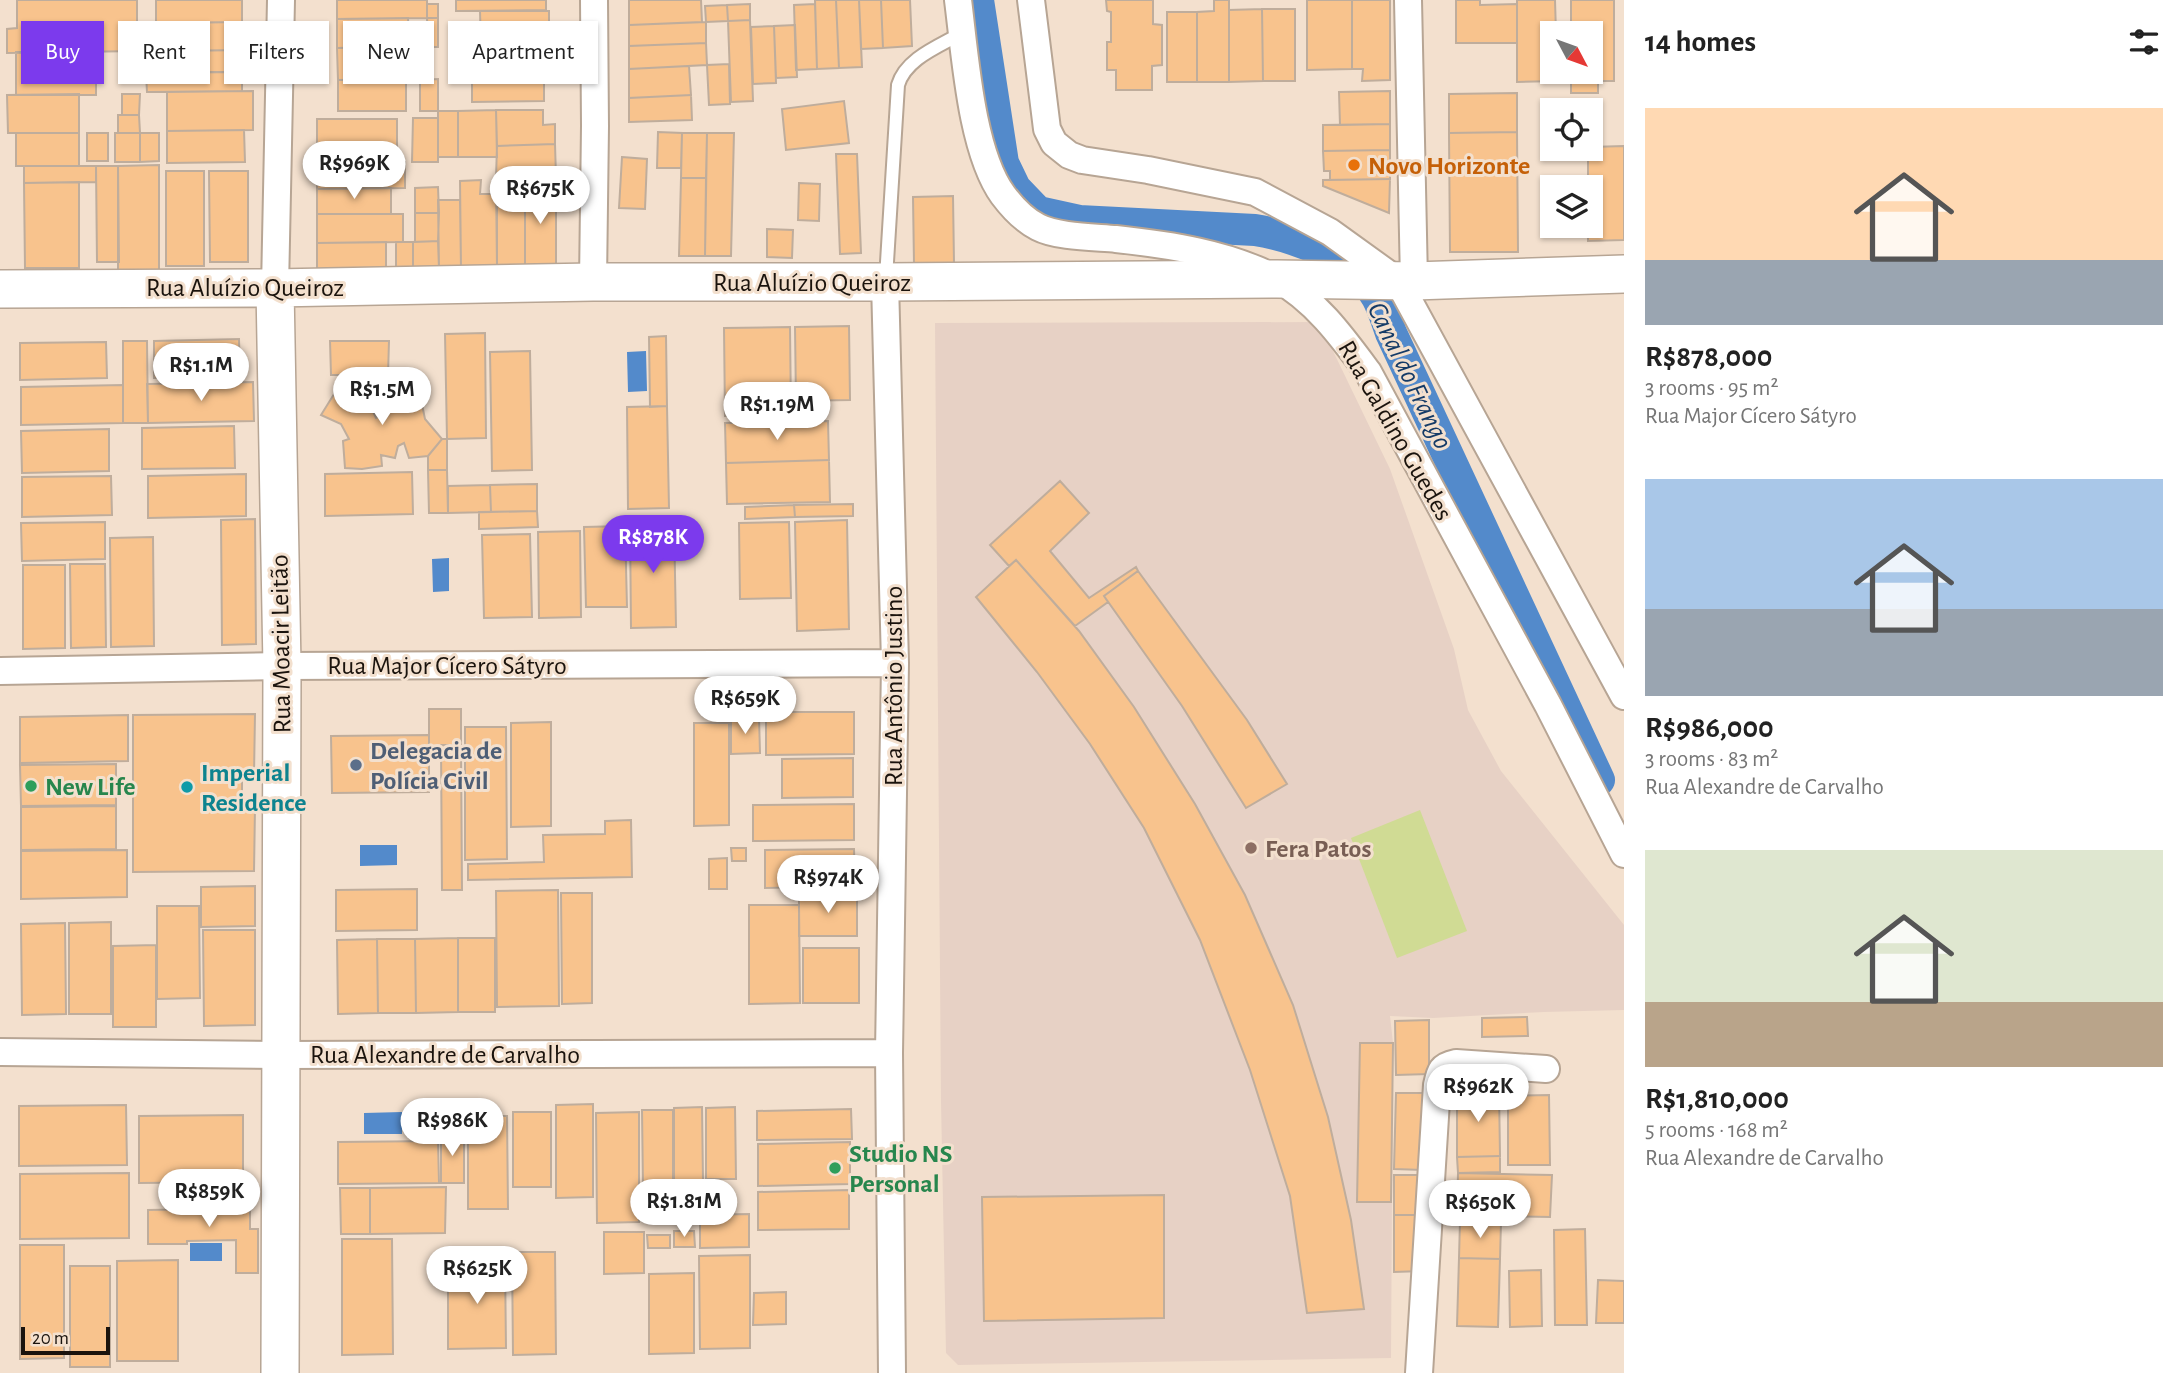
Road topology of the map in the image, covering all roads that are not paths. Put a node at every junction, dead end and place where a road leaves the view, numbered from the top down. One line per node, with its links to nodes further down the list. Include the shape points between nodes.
1 (281, 0): 12 (street, Rua Moacir Leitão)
2 (594, 0): 10 (street)
3 (958, 0): 6 (street, Rua Galdino Guedes)
4 (1031, 0): 9 (street, via 1047,130 1069,155 1255,192 1330,232)
5 (1408, 0): 9 (street)
6 (962, 33): 8 (street, Rua Galdino Guedes, via 975,124 990,171 1019,214 1038,228 1224,257); 11 (lane, Rua Antônio Justino, via 914,61 901,74)
7 (1624, 274): 9 (main road, Rua Aluízio Queiroz)
8 (1277, 279): 9 (main road, Rua Aluízio Queiroz); 11 (main road, Rua Aluízio Queiroz); 18 (street, Rua Galdino Guedes, via 1339,331 1367,372)
9 (1396, 281): 17 (street)
10 (593, 282): 11 (main road, Rua Aluízio Queiroz); 12 (main road, Rua Aluízio Queiroz)
11 (886, 282): 14 (street, Rua Antônio Justino)
12 (275, 288): 13 (main road, Rua Aluízio Queiroz); 15 (main road, Rua Moacir Leitão)
13 (0, 289)
14 (895, 663): 15 (street, Rua Major Cícero Sátyro); 20 (street, Rua Antônio Justino)
15 (282, 666): 16 (street, Rua Major Cícero Sátyro); 21 (main road, Rua Moacir Leitão)
16 (0, 671)
17 (1624, 696)
18 (1624, 854)
19 (0, 1052): 21 (street, Rua Alexandre de Carvalho)
20 (889, 1053): 21 (street, Rua Alexandre de Carvalho); 24 (street, Rua Antônio Justino)
21 (281, 1055): 23 (main road, Rua Moacir Leitão)
22 (1546, 1069): 25 (street, via 1456,1063 1445,1065 1440,1072)
23 (279, 1373)
24 (892, 1373)
25 (1419, 1373)

